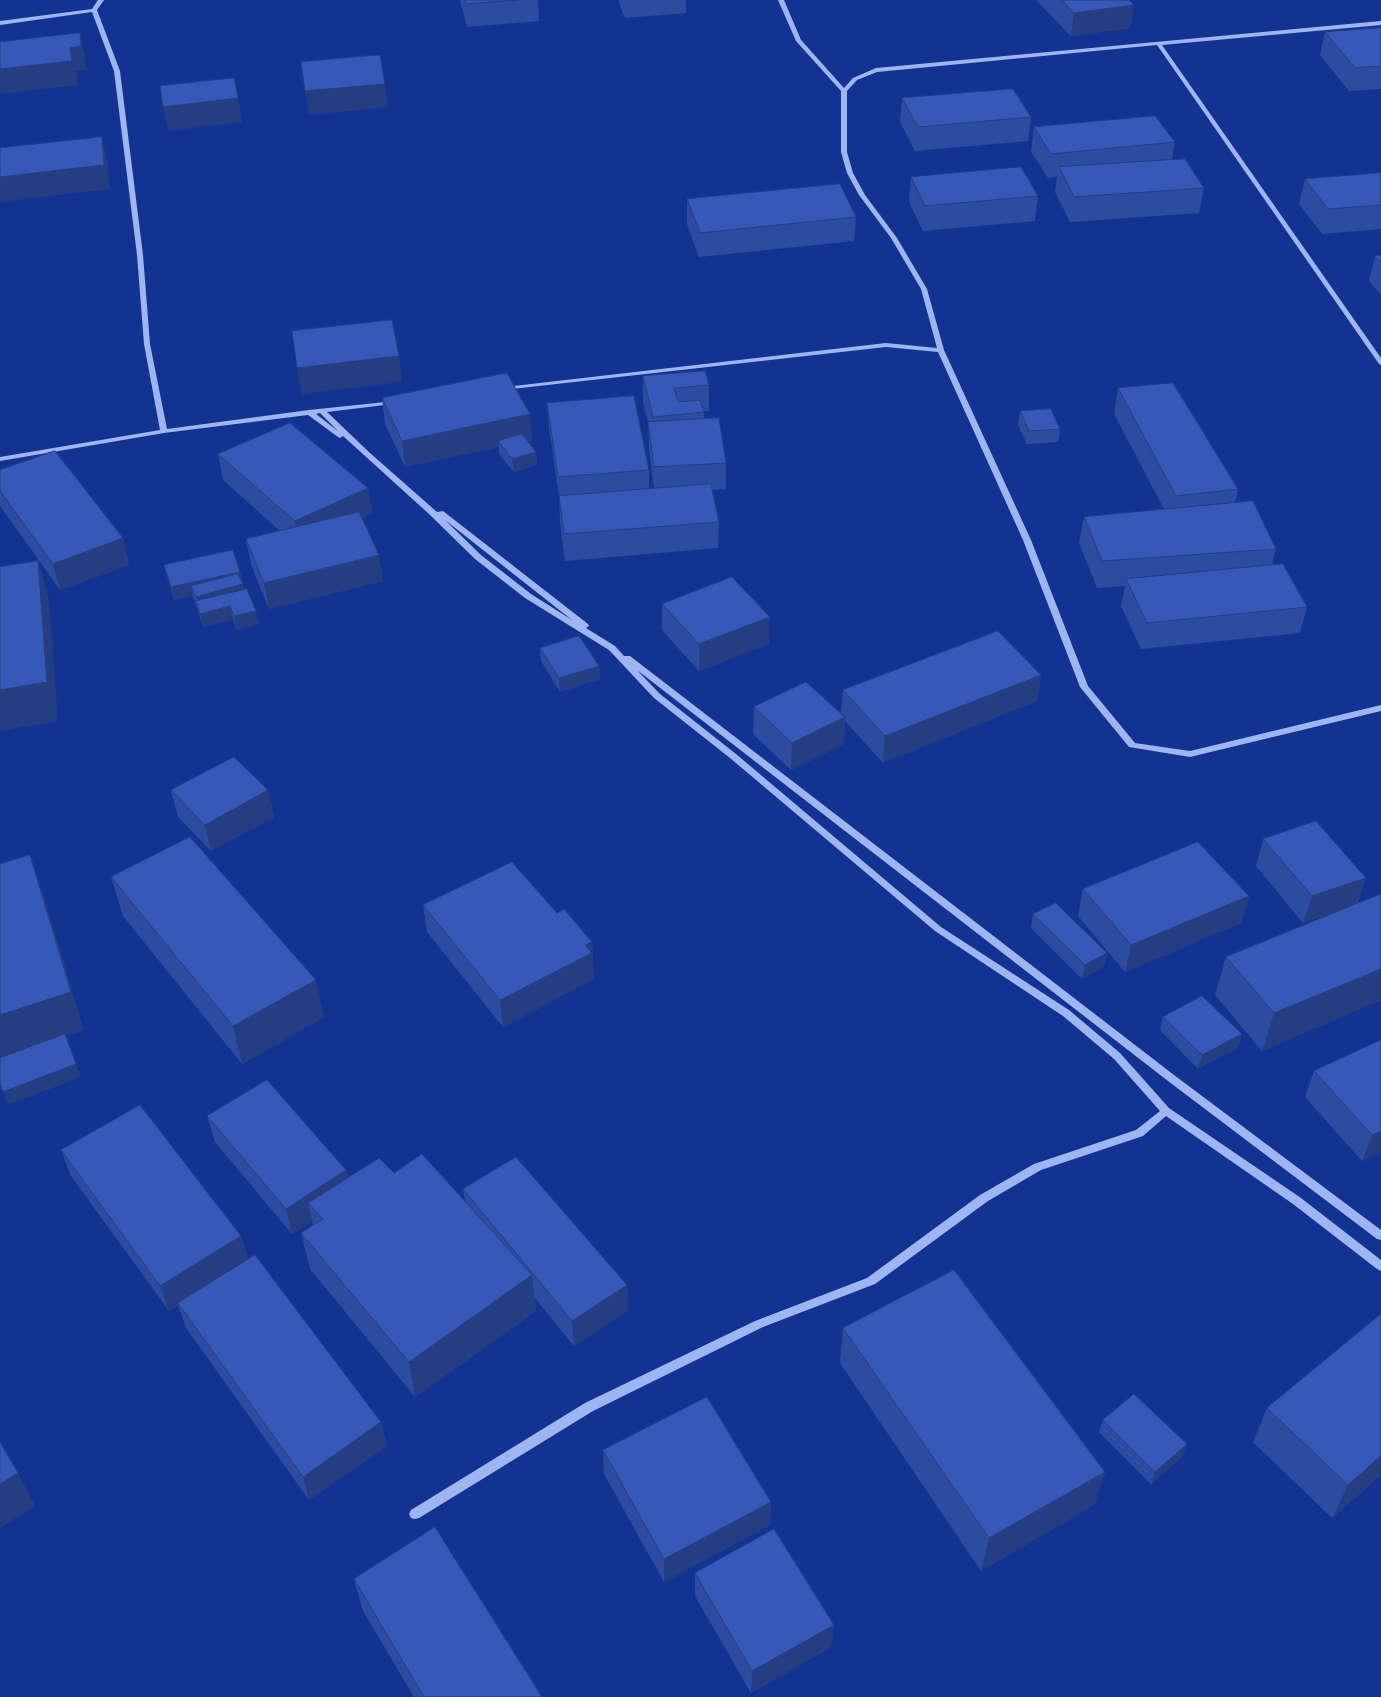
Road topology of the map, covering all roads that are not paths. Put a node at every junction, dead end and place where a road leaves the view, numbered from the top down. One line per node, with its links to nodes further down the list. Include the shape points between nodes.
1 (101, 0): 3 (street)
2 (781, 0): 7 (street, via 798,41)
3 (94, 10): 4 (street); 14 (street, via 117,71 140,255 147,344)
4 (0, 23)
5 (1381, 23): 6 (street)
6 (1159, 44): 7 (street, via 876,70 854,78); 9 (street)
7 (844, 91): 8 (street, via 844,152 850,173 924,289)
8 (941, 350): 10 (street, via 886,344); 16 (street, via 1027,540 1084,687 1132,745 1190,754)
9 (1381, 363)
10 (498, 390)
11 (400, 402): 12 (street)
12 (321, 411): 13 (street); 17 (street, via 478,557 528,596 612,648 657,696 938,929 1066,1013 1117,1056)
13 (310, 412): 14 (street); 18 (street, via 1147,1060)
14 (164, 431): 15 (street)
15 (0, 459)
16 (1381, 708)
17 (1166, 1111): 19 (street, via 1297,1201); 20 (street, via 1139,1132 1030,1171 984,1198 872,1281 759,1324 589,1407)
18 (1381, 1236)
19 (1381, 1266)
20 (415, 1514)

